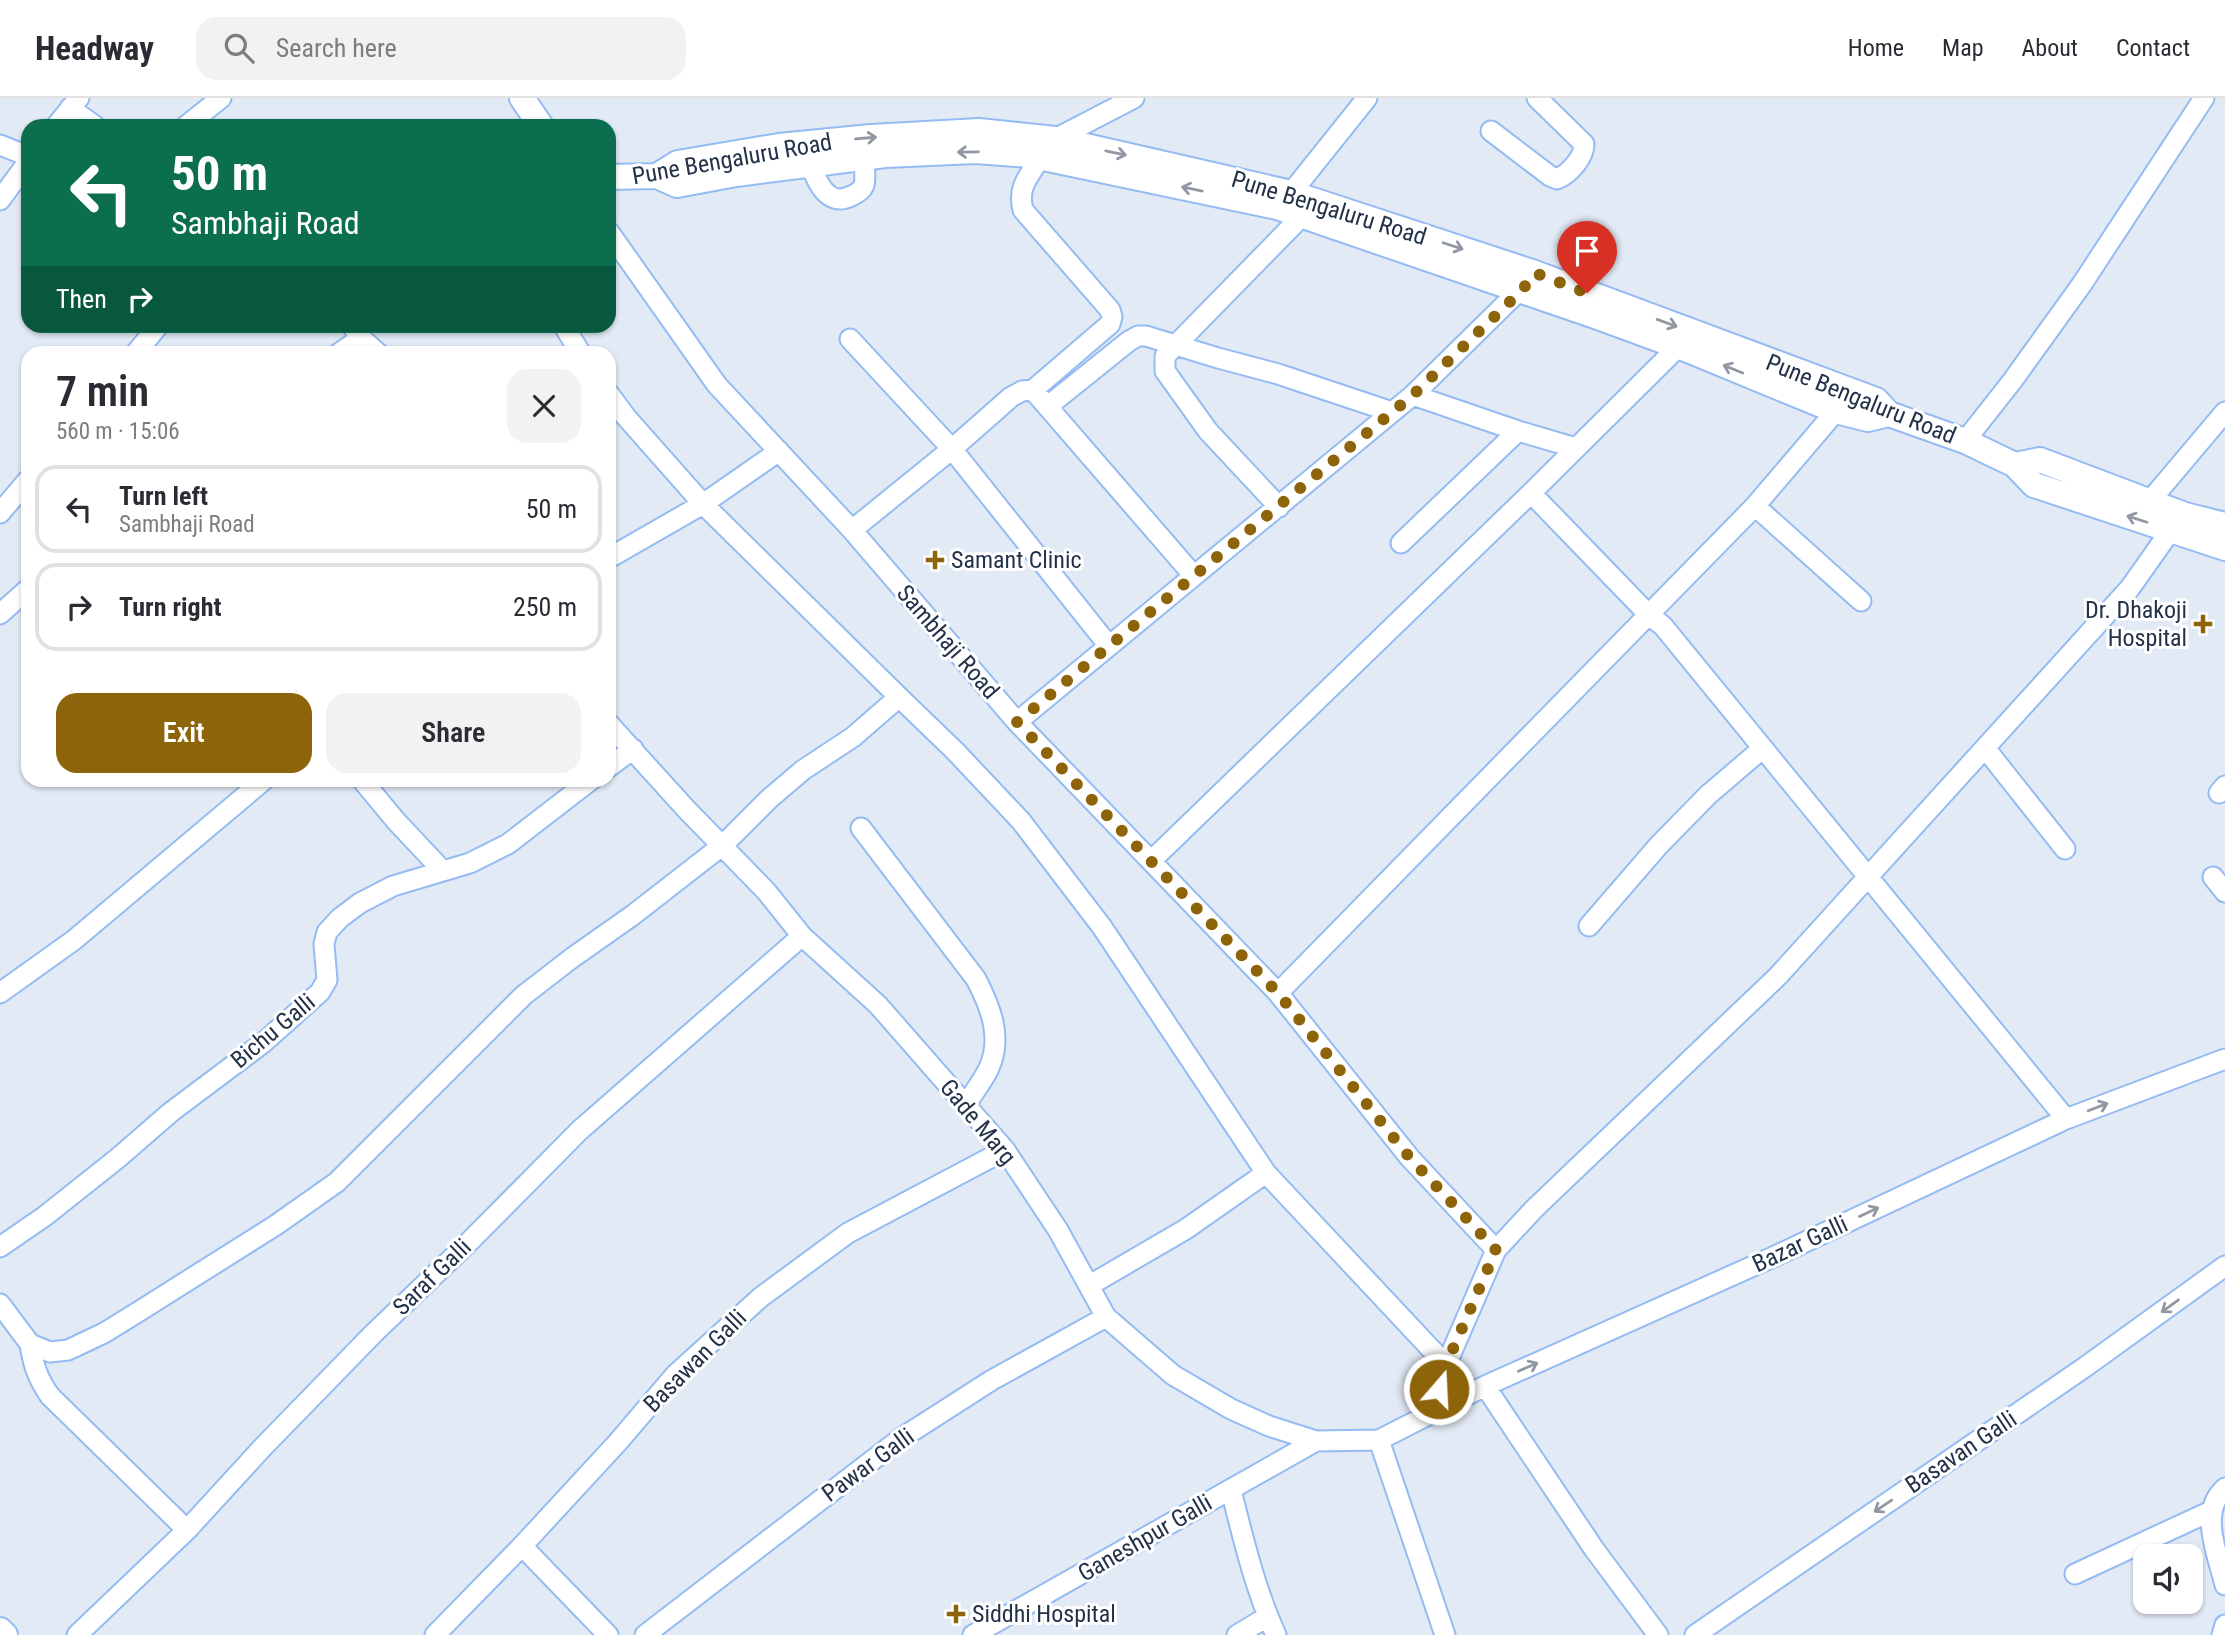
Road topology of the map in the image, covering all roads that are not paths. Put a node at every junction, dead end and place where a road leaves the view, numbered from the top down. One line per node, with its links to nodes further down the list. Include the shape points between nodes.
1 (222, 98): 10 (street)
2 (522, 98): 11 (main road)
3 (1134, 98): 14 (street)
4 (1367, 98): 21 (street)
5 (1536, 98): 12 (street, via 1584,144 1585,150 1563,177 1550,176)
6 (2204, 98): 40 (street, via 2082,285)
7 (74, 103): 8 (street); 9 (street)
8 (61, 119)
9 (88, 119)
10 (195, 119)
11 (536, 119)
12 (1491, 131)
13 (0, 145): 15 (street)
14 (1048, 148): 16 (main road, one-way to 16); 19 (main road, Pune Bengaluru Road, one-way to 14, via 678,163 871,137 979,131); 21 (main road, Pune Bengaluru Road, one-way to 21); 23 (main road, one-way to 14); 31 (street, via 1022,188 1023,210 1112,317 1110,324)
15 (21, 153)
16 (864, 157): 17 (main road); 17 (street, via 864,185 847,199 827,194)
17 (810, 164): 19 (main road, via 677,186)
18 (21, 172): 22 (street)
19 (657, 176): 20 (main road, Pune Bengaluru Road)
20 (616, 177)
21 (1291, 192): 25 (main road, Pune Bengaluru Road, one-way to 25)
22 (0, 200)
23 (1302, 216): 25 (main road, via 1491,281); 28 (street)
24 (616, 242): 43 (street, Sambhaji Road, via 717,385)
25 (1528, 282): 30 (main road); 32 (street); 38 (main road, Pune Bengaluru Road, one-way to 38, via 1876,400)
26 (357, 333): 29 (street)
27 (850, 339): 42 (street)
28 (1175, 345): 34 (street, via 1138,336); 36 (street); 50 (street, via 1165,356 1165,371 1171,381 1209,431)
29 (371, 346)
30 (1678, 347): 35 (main road, one-way to 30); 41 (street)
31 (1033, 390): 34 (street); 42 (street, via 1010,397)
32 (1413, 395): 36 (street); 39 (street)
33 (616, 403): 48 (street)
34 (1048, 406): 58 (street)
35 (1836, 411): 38 (main road, via 1868,419); 49 (street)
36 (1392, 412): 50 (street)
37 (2225, 412): 47 (street)
38 (1889, 414): 40 (main road, Pune Bengaluru Road)
39 (1518, 431): 41 (street); 55 (street)
40 (1965, 441): 44 (main road, Pune Bengaluru Road)
41 (1576, 448): 46 (street)
42 (952, 449): 53 (street); 63 (street)
43 (779, 451): 48 (street); 53 (street, Sambhaji Road)
44 (2015, 465): 47 (main road, Pune Bengaluru Road, via 2040,460); 54 (main road, Pune Bengaluru Road, one-way to 44, via 2034,485)
45 (21, 488): 51 (street)
46 (1531, 494): 62 (street); 77 (street)
47 (2149, 502): 52 (main road, Pune Bengaluru Road)
48 (703, 504): 57 (street); 64 (street)
49 (1755, 506): 60 (street); 62 (street)
50 (1279, 507): 58 (street)
51 (0, 513)
52 (2225, 525)
53 (852, 530): 65 (street, Sambhaji Road)
54 (2171, 530): 56 (main road, Pune Bengaluru Road); 68 (street, via 2130,588)
55 (1401, 542)
56 (2225, 548)
57 (616, 554)
58 (1194, 576): 63 (street)
59 (21, 595): 61 (street)
60 (1861, 601)
61 (0, 614)
62 (1647, 614): 67 (street, via 1663,626); 83 (street)
63 (1109, 646): 65 (street)
64 (899, 697): 75 (street, via 778,792); 88 (street, via 1021,821 1102,926)
65 (1017, 722): 77 (street, Sambhaji Road)
66 (616, 731): 69 (street, Gade Marg)
67 (1763, 748): 79 (street); 80 (street, via 1708,795)
68 (1985, 748): 76 (street); 79 (street)
69 (633, 749): 70 (street); 75 (street, Gade Marg)
70 (616, 762)
71 (256, 787): 82 (street, via 74,940)
72 (368, 787): 78 (street)
73 (582, 787): 78 (street, Bichu Galli, via 508,844 470,863)
74 (860, 828): 85 (street, via 976,979 990,1006 996,1041 990,1066)
75 (723, 845): 81 (street, Gade Marg); 95 (street, via 524,995 362,1158 309,1203 104,1333 58,1352)
76 (2065, 849)
77 (1151, 861): 83 (street, Sambhaji Road)
78 (442, 870): 89 (street, Bichu Galli, via 393,886 340,918 327,932 327,980 320,992 263,1043)
79 (1869, 876): 86 (street); 90 (street, via 1778,976)
80 (1588, 926)
81 (802, 936): 85 (street, Gade Marg, via 878,1005); 104 (street, Saraf Galli, via 580,1130 374,1333)
82 (0, 993)
83 (1278, 993): 90 (street, Sambhaji Road, via 1410,1158)
84 (2225, 1059): 86 (street, Bazar Galli, one-way to 84)
85 (965, 1105): 87 (street, Gade Marg)
86 (2066, 1119): 97 (street, Bazar Galli, one-way to 86)
87 (1005, 1150): 92 (street, Gade Marg); 105 (street, Basawan Galli, via 848,1233 761,1297 676,1374)
88 (1266, 1173): 92 (street, via 1186,1229); 96 (street)
89 (0, 1247)
90 (1496, 1250): 96 (street)
91 (2225, 1266): 121 (street, Basavan Galli, one-way to 121)
92 (1090, 1285): 94 (street, Gade Marg)
93 (0, 1304): 95 (street)
94 (1106, 1317): 100 (street, Gade Marg, via 1172,1375 1231,1409); 115 (street, Pawar Galli, via 992,1380 900,1440)
95 (30, 1344): 104 (street, via 38,1379 50,1396)
96 (1446, 1365): 98 (street)
97 (1485, 1387): 98 (street, Bazar Galli); 120 (street)
98 (1431, 1412): 99 (street, Bazar Galli)
99 (1379, 1440): 100 (street, Gade Marg); 119 (street)
100 (1316, 1441): 102 (street, Ganeshpur Galli)
101 (2225, 1488): 103 (street)
102 (1231, 1489): 108 (street); 116 (street, Ganeshpur Galli)
103 (2211, 1511): 106 (street); 107 (street)
104 (187, 1530): 112 (street, Saraf Galli)
105 (522, 1546): 113 (street, Basawan Galli); 114 (street)
106 (2075, 1574)
107 (2225, 1585)
108 (1268, 1617): 117 (street); 118 (street)
109 (2225, 1625): 122 (street)
110 (0, 1630): 111 (main road)
111 (5, 1635)
112 (77, 1635)
113 (435, 1635)
114 (608, 1635)
115 (645, 1635)
116 (973, 1635)
117 (1237, 1635)
118 (1276, 1635)
119 (1444, 1635)
120 (1658, 1635)
121 (1695, 1635)
122 (2222, 1635)

